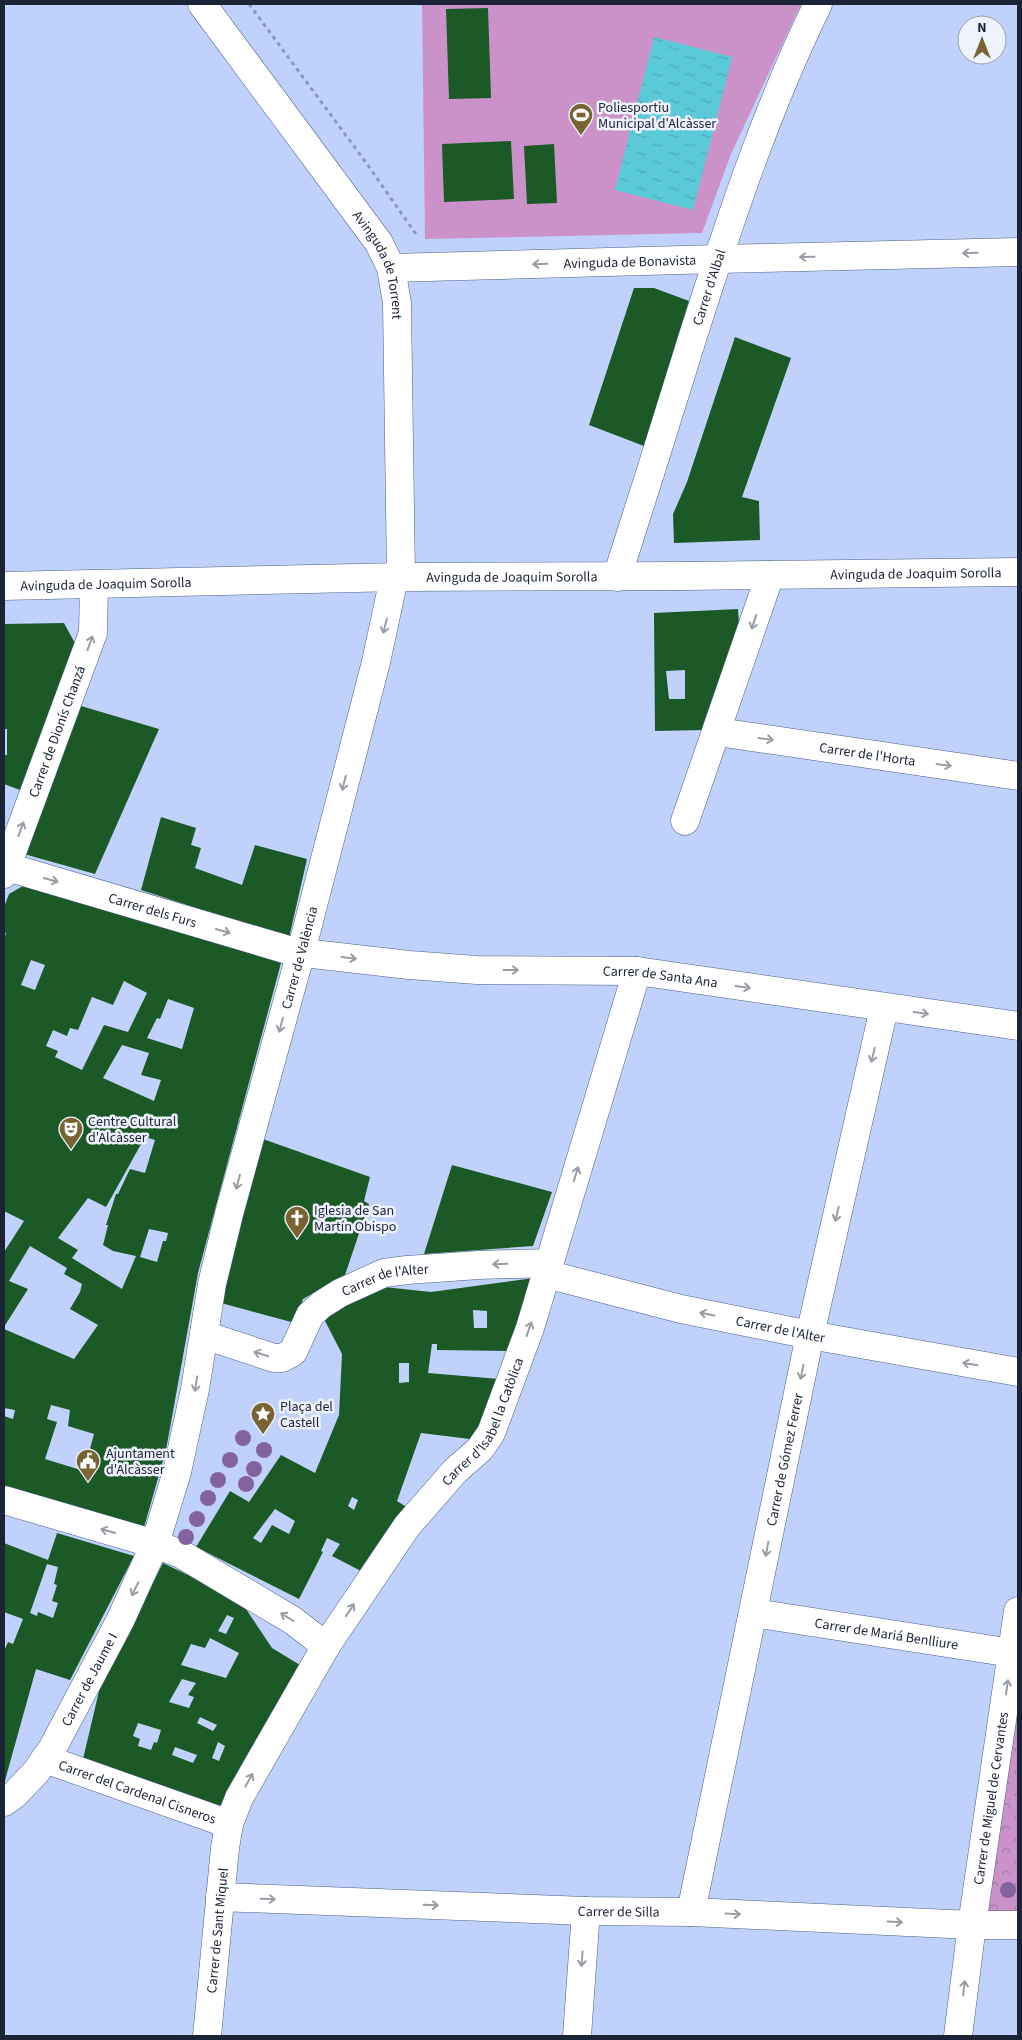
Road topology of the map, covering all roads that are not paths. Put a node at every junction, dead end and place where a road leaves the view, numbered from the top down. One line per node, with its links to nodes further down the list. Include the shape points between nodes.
1 (202, 4): 5 (street, Avinguda de Torrent, via 378,243)
2 (818, 4): 4 (street, Carrer d'Albal, via 774,99)
3 (1018, 252): 4 (street, Avinguda de Bonavista, one-way to 4)
4 (718, 258): 5 (street, Avinguda de Bonavista, one-way to 5); 8 (street, Carrer d'Albal)
5 (390, 268): 9 (street, Avinguda de Torrent, via 397,304)
6 (1018, 572): 7 (street, Avinguda de Joaquim Sorolla)
7 (770, 575): 8 (street, Avinguda de Joaquim Sorolla); 12 (street, one-way to 12)
8 (617, 577): 9 (street, Avinguda de Joaquim Sorolla)
9 (398, 578): 10 (street, Avinguda de Joaquim Sorolla); 16 (street, Carrer de València, one-way to 16)
10 (94, 585): 11 (street, Avinguda de Joaquim Sorolla); 15 (street, Carrer de Dionís Chanzá, one-way to 10, via 93,633)
11 (4, 586)
12 (718, 732): 13 (street, Carrer de l'Horta, one-way to 13); 14 (street)
13 (1018, 776)
14 (686, 821)
15 (5, 869): 16 (street, Carrer dels Furs, one-way to 16)
16 (301, 952): 17 (street, Carrer de Santa Ana, one-way to 17, via 477,970); 21 (street, Carrer de València, one-way to 21, via 229,1214)
17 (637, 971): 18 (street, Carrer de Santa Ana, one-way to 18); 20 (street, Carrer d'Isabel la Catòlica, one-way to 17)
18 (884, 1008): 19 (street, Carrer de Santa Ana, one-way to 19); 22 (street, Carrer de Gómez Ferrer, one-way to 22)
19 (1018, 1026)
20 (547, 1268): 21 (street, Carrer de l'Alter, one-way to 21, via 479,1265 384,1273 340,1294 316,1310 310,1315 293,1352 282,1358); 22 (street, Carrer de l'Alter, one-way to 20, via 681,1309); 28 (street, Carrer d'Isabel la Catòlica, one-way to 20, via 407,1526 455,1471 480,1449 491,1433 530,1328)
21 (204, 1335): 25 (street, one-way to 25, via 178,1472)
22 (810, 1335): 23 (street, Carrer de l'Alter, one-way to 22); 27 (street, Carrer de Gómez Ferrer, one-way to 27)
23 (1018, 1372)
24 (4, 1500): 25 (street, one-way to 24)
25 (155, 1544): 28 (street, one-way to 25, via 292,1620 235,1585 182,1554); 30 (street, Carrer de Jaume I, one-way to 30, via 120,1621)
26 (1018, 1611): 29 (street, Carrer de Miguel de Cervantes)
27 (754, 1613): 29 (street, Carrer de Mariá Benlliure); 35 (street, Carrer de Gómez Ferrer)
28 (326, 1646): 32 (street, Carrer d'Isabel la Catòlica, one-way to 28, via 239,1798)
29 (1015, 1654): 36 (street, Carrer de Miguel de Cervantes, one-way to 29)
30 (45, 1759): 31 (street, Carrer de Jaume I); 32 (street, Carrer del Cardenal Cisneros)
31 (4, 1802)
32 (229, 1824): 33 (street, Carrer de Sant Miquel)
33 (220, 1897): 34 (street, Carrer de Silla, one-way to 34); 38 (street, Carrer de Sant Miquel)
34 (586, 1911): 35 (street, Carrer de Silla); 39 (street, one-way to 39)
35 (691, 1912): 36 (street, Carrer de Silla, one-way to 36)
36 (972, 1925): 37 (street, Carrer de Silla); 40 (street, Carrer de Miguel de Cervantes, one-way to 36)
37 (1018, 1925)
38 (206, 2036)
39 (577, 2036)
40 (958, 2036)

